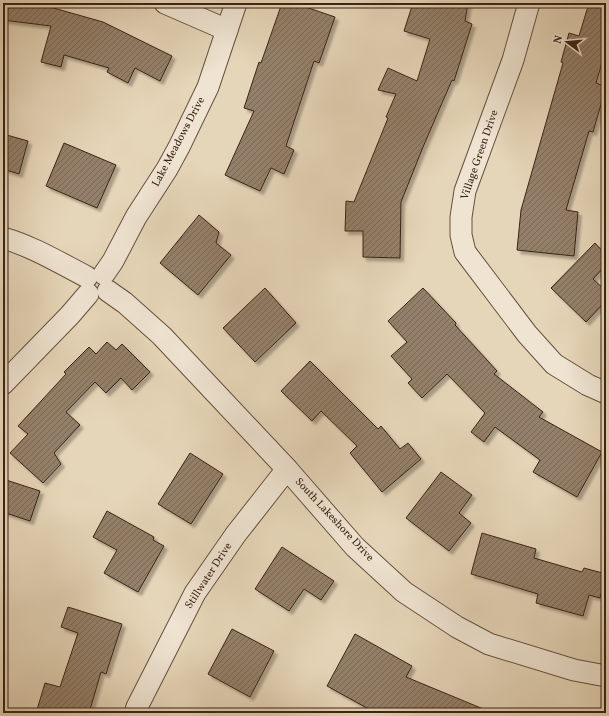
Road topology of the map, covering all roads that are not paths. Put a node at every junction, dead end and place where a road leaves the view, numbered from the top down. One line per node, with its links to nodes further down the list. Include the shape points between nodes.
1 (165, 3): 4 (street)
2 (236, 3): 4 (street, Lake Meadows Drive)
3 (529, 3): 8 (street, Village Green Drive, via 513,60 465,191 461,235 465,252 527,334 554,364)
4 (227, 30): 6 (street, Lake Meadows Drive, via 208,87 179,147)
5 (3, 238): 6 (street, South Lakeshore Drive, via 29,247)
6 (97, 284): 7 (street, Lake Meadows Drive); 9 (street, South Lakeshore Drive, via 130,307 162,336)
7 (3, 384)
8 (606, 393)
9 (287, 469): 10 (street, South Lakeshore Drive, via 360,552 404,592 457,627 489,644 574,670); 11 (street, Stillwater Drive, via 236,534 195,593)
10 (606, 676)
11 (136, 713)

